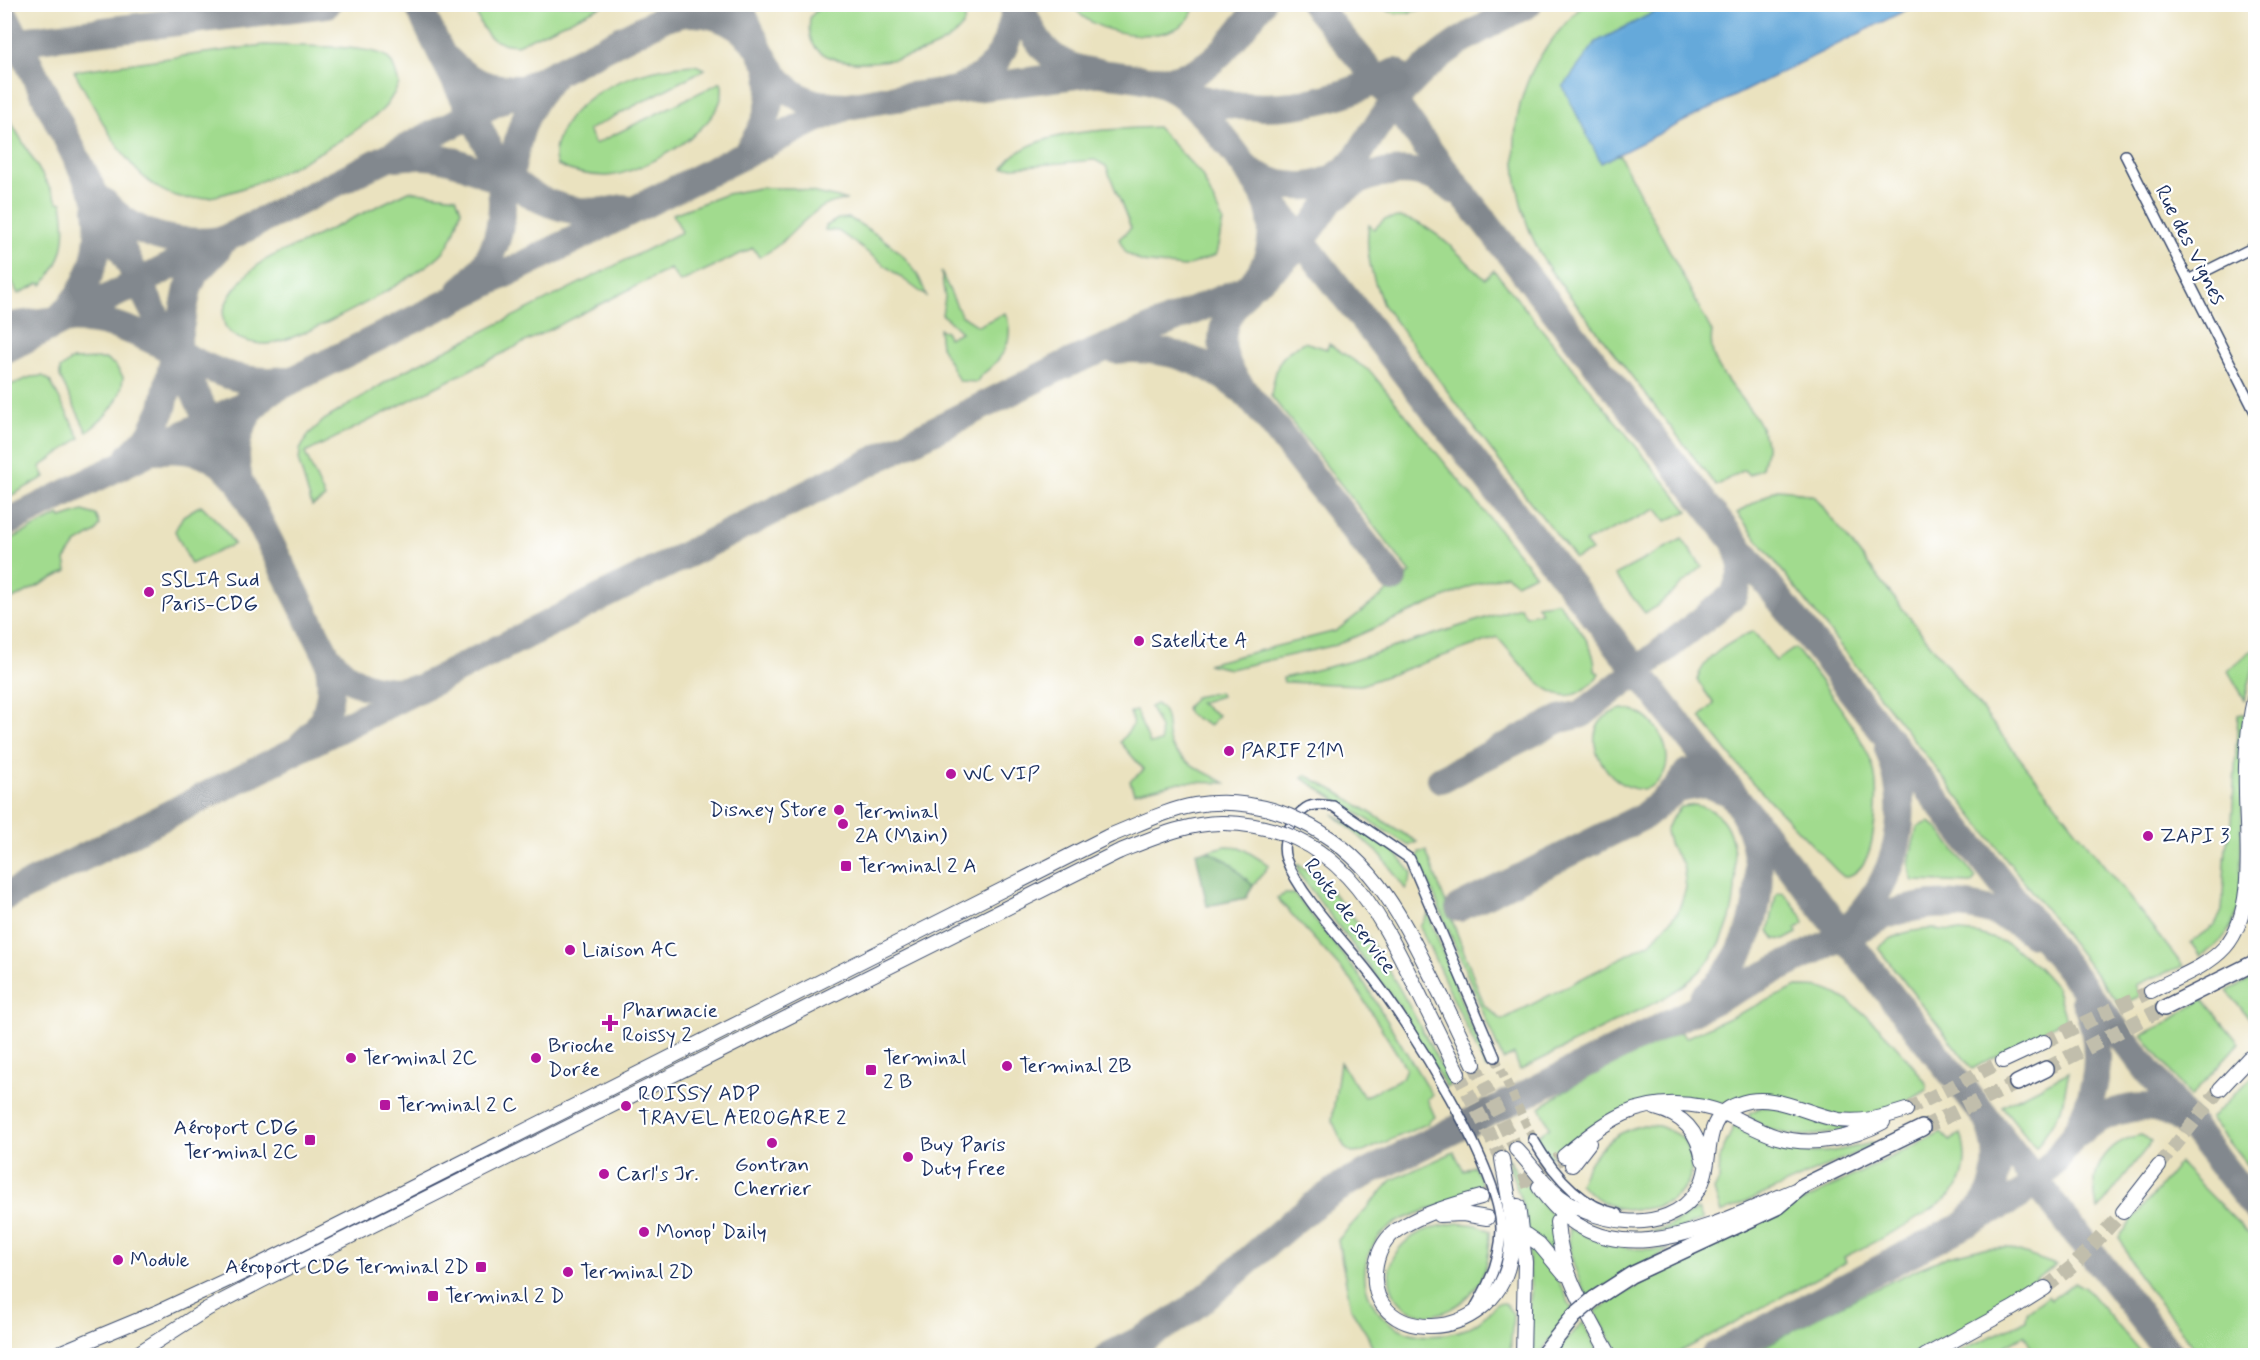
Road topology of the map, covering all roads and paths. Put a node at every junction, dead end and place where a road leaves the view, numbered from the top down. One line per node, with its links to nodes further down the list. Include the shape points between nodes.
1 (2125, 155): 3 (street, Rue des Vignes)
2 (2256, 246): 3 (street)
3 (2188, 280): 4 (street, Rue des Vignes)
4 (2256, 414)
5 (2256, 691): 7 (main road, via 2247,742)
6 (2256, 762): 7 (main road)
7 (2248, 834): 9 (main road, via 2240,924 2211,960)
8 (2256, 962): 10 (main road)
9 (2151, 991)
10 (2164, 1008)
11 (2044, 1042): 14 (main road)
12 (1495, 1057): 37 (street, Route de service, via 1410,859 1333,806 1308,807 1297,817 1283,844 1286,859 1299,884 1387,996 1441,1084 1497,1199 1501,1230 1497,1259 1488,1286)
13 (2249, 1058): 19 (main road)
14 (2003, 1062)
15 (1474, 1064): 38 (main road, bridge, via 1404,923 1353,854 1320,830 1278,810 1252,805 1196,805 1109,836 257,1266)
16 (2046, 1069): 18 (main road)
17 (1458, 1073): 39 (main road, bridge, via 1389,934 1341,867 1309,844 1267,828 1223,822 1171,831 1108,857 261,1281 207,1309)
18 (2018, 1083)
19 (2220, 1089)
20 (1641, 1108): 21 (main road, via 1685,1104); 24 (main road, via 1601,1128); 26 (main road, via 1656,1108 1684,1121 1696,1133)
21 (1724, 1113): 21 (main road, via 1778,1137 1804,1140 1849,1136 1906,1110 1880,1118 1842,1120 1769,1100 1738,1104); 26 (main road, via 1709,1136)
22 (1922, 1128): 27 (main road)
23 (1533, 1139): 32 (street, via 1547,1163 1594,1206)
24 (1568, 1160)
25 (2159, 1166): 29 (main road)
26 (1705, 1167): 32 (main road, via 1699,1190 1684,1206)
27 (1801, 1187): 32 (main road, via 1681,1237 1643,1242 1612,1238 1585,1228 1564,1214 1546,1196 1516,1149 1552,1190 1573,1205 1614,1220); 41 (main road, bridge, via 1779,1206 1631,1275 1594,1299 1574,1316)
28 (1481, 1197): 31 (main road)
29 (2123, 1212)
30 (1487, 1218): 31 (main road, via 1463,1214)
31 (1419, 1220): 37 (main road, via 1400,1228 1378,1252 1377,1289 1384,1304 1397,1317 1420,1327 1442,1327)
32 (1647, 1221)
33 (1557, 1222): 36 (main road, via 1560,1249)
34 (1526, 1235): 36 (main road, via 1557,1263)
35 (2045, 1288): 43 (main road)
36 (1578, 1296): 42 (main road)
37 (1468, 1318): 40 (main road, via 1487,1304 1503,1281 1510,1259 1511,1214 1502,1159 1519,1210 1525,1262)
38 (52, 1356)
39 (134, 1356)
40 (1523, 1356)
41 (1542, 1356)
42 (1610, 1356)
43 (1925, 1356)

